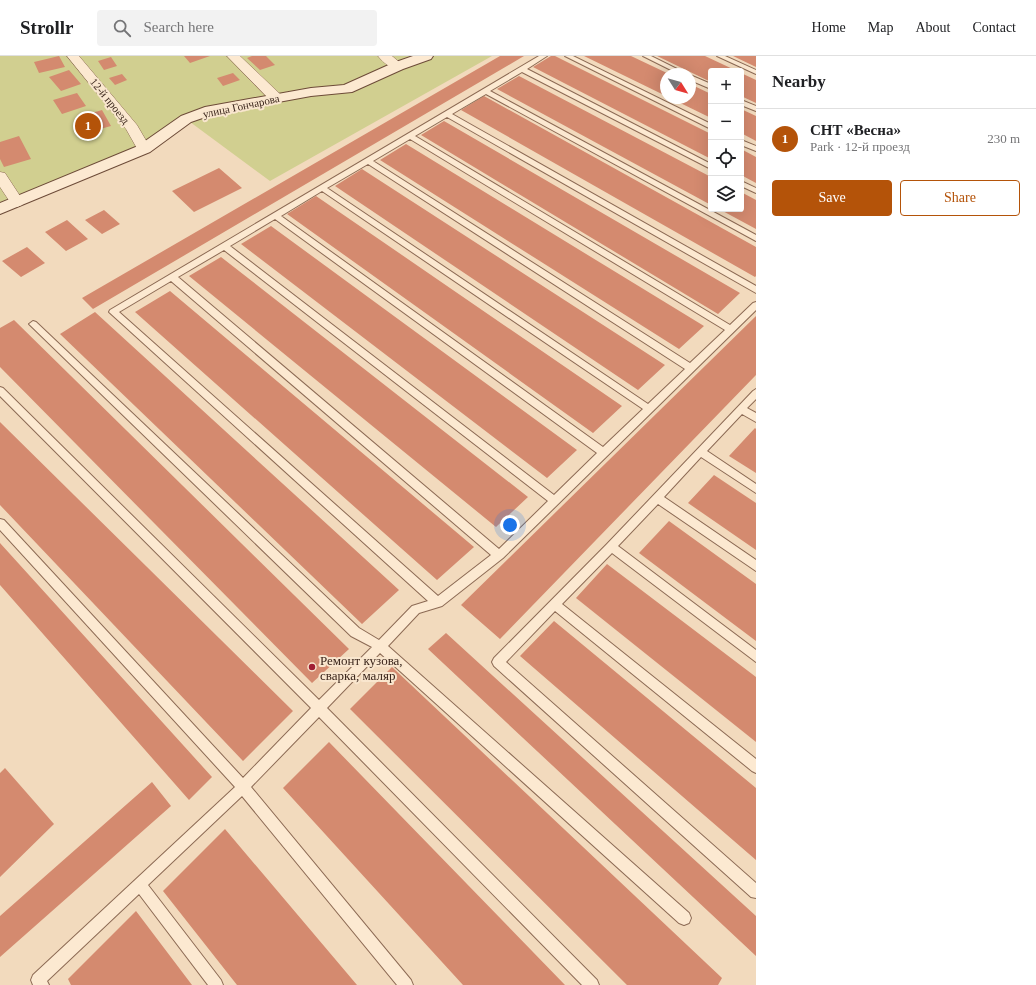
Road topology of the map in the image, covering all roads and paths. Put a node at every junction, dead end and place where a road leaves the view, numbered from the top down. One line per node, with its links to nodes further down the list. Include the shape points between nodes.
1 (73, 56): 23 (street, 12-й проезд, via 132,128)
2 (233, 56): 16 (street)
3 (384, 56): 9 (street)
4 (426, 56): 9 (street, улица Гончарова)
5 (544, 56): 11 (lane)
6 (568, 56): 20 (lane)
7 (646, 56): 10 (lane)
8 (720, 56): 12 (lane)
9 (398, 66): 16 (street, улица Гончарова, via 347,89)
10 (671, 68)
11 (522, 69): 15 (lane); 26 (lane)
12 (756, 72)
13 (696, 80): 14 (lane)
14 (708, 86)
15 (486, 91): 19 (lane); 34 (lane)
16 (276, 98): 23 (street, улица Гончарова, via 210,110 186,119)
17 (744, 103): 18 (lane)
18 (756, 109)
19 (447, 114): 21 (lane); 37 (lane)
20 (708, 126)
21 (410, 136): 25 (lane); 40 (lane)
22 (744, 143): 24 (lane)
23 (144, 149): 31 (street, улица Гончарова)
24 (756, 149)
25 (369, 161): 29 (lane); 41 (lane)
26 (708, 165)
27 (0, 176): 31 (street)
28 (744, 185): 30 (lane)
29 (322, 188): 33 (lane); 44 (lane)
30 (756, 191)
31 (17, 202): 32 (street, улица Гончарова)
32 (0, 209)
33 (276, 216): 35 (lane); 48 (lane)
34 (756, 238)
35 (225, 246): 36 (lane); 51 (lane)
36 (172, 277): 54 (lane); 56 (lane, via 113,312)
37 (756, 290)
38 (756, 305): 40 (lane)
39 (33, 324): 58 (lane, via 355,632)
40 (731, 330): 41 (lane)
41 (692, 368): 44 (lane)
42 (0, 390): 60 (lane)
43 (756, 393): 45 (lane)
44 (650, 409): 48 (lane)
45 (741, 409): 46 (lane); 47 (lane)
46 (756, 418)
47 (702, 452): 49 (lane); 50 (lane)
48 (604, 453): 51 (lane)
49 (756, 489)
50 (658, 498): 53 (lane); 55 (lane)
51 (554, 501): 54 (lane)
52 (0, 523): 62 (lane)
53 (612, 547): 57 (lane); 59 (lane)
54 (499, 555): 56 (lane)
55 (756, 566)
56 (438, 603): 58 (lane, via 416,609)
57 (556, 605): 61 (lane); 64 (lane, via 498,662)
58 (380, 646): 60 (lane); 65 (lane)
59 (756, 657)
60 (320, 708): 62 (lane); 69 (lane)
61 (756, 767)
62 (243, 787): 63 (lane); 68 (lane)
63 (140, 885): 66 (lane, via 38,980); 67 (lane)
64 (756, 892)
65 (684, 918)
66 (42, 985)
67 (216, 985)
68 (406, 985)
69 (592, 985)

